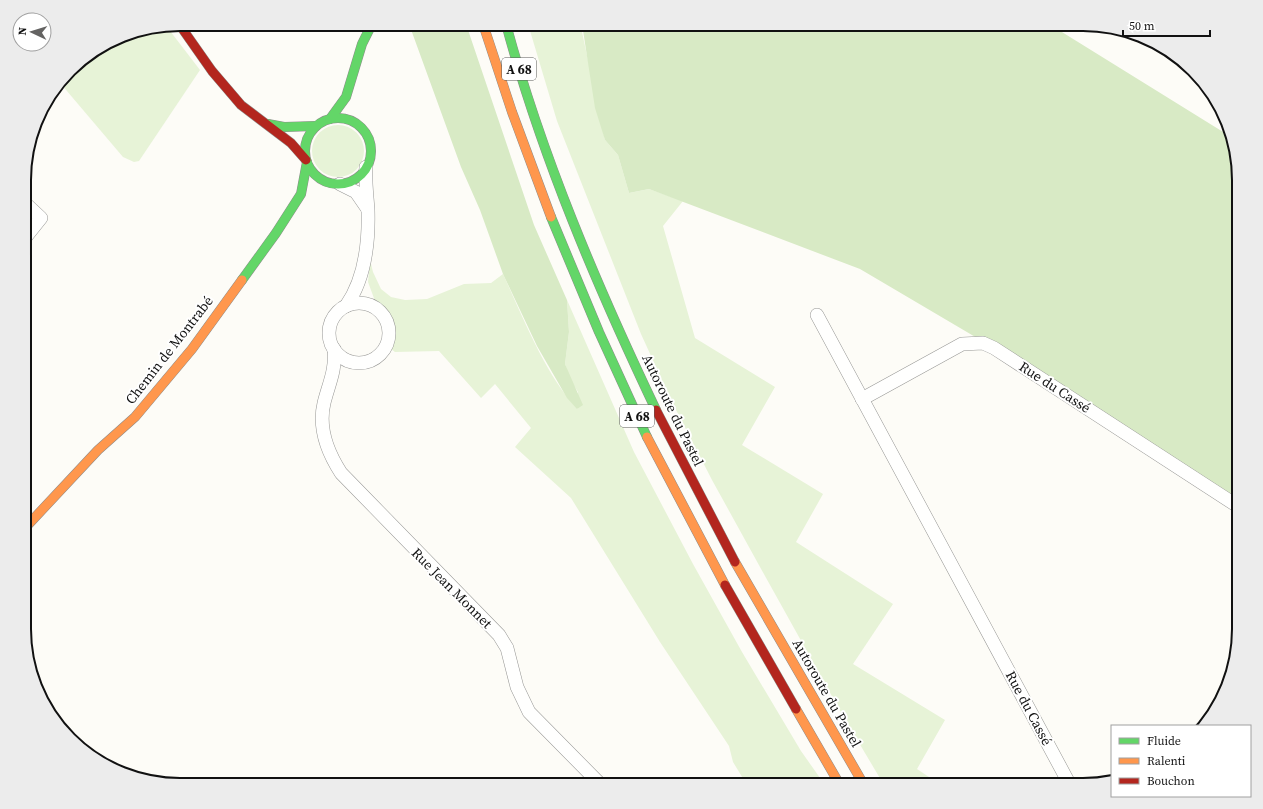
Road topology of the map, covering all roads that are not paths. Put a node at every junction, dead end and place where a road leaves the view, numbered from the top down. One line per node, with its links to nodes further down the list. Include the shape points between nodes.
1 (184, 31): 9 (main road, via 241,105)
2 (368, 31): 5 (main road)
3 (486, 31): 32 (main road, A 68, via 514,120 552,224 630,402 733,602)
4 (508, 31): 33 (main road, Autoroute du Pastel / A 68, via 534,113 591,266 659,415 709,514 774,632)
5 (357, 65): 6 (main road); 8 (main road, via 346,97)
6 (354, 99)
7 (357, 115): 11 (main road)
8 (330, 119): 10 (main road); 11 (main road, via 343,119)
9 (268, 124): 10 (main road, via 284,127); 12 (main road, via 291,143)
10 (316, 126): 12 (main road, via 305,145)
11 (359, 126): 13 (main road, via 370,144)
12 (306, 161): 14 (main road, via 316,176); 20 (main road, Chemin de Montrabé, via 301,194)
13 (366, 167): 14 (main road, via 358,177); 18 (street)
14 (335, 184): 15 (main road); 18 (street, via 356,192)
15 (319, 190)
16 (309, 197): 20 (main road, Chemin de Montrabé)
17 (31, 209): 19 (street, via 41,218)
18 (368, 210): 21 (street)
19 (31, 230)
20 (276, 233): 30 (main road, Chemin de Montrabé, via 192,349 164,383 135,417 98,450)
21 (362, 270): 22 (street, via 358,286); 23 (street, via 366,295)
22 (346, 306): 23 (street, via 359,303); 25 (street, via 331,321 329,336)
23 (372, 306): 26 (street, via 387,323 386,346 369,361)
24 (817, 315): 28 (street, Rue du Cassé)
25 (334, 349): 26 (street, via 342,358); 27 (street, Rue Jean Monnet, via 335,364)
26 (354, 362): 27 (street, Rue Jean Monnet)
27 (330, 386): 31 (street, Rue Jean Monnet, via 323,405 322,424 325,441 341,473 499,635 507,648 517,687 529,712)
28 (862, 399): 29 (street, Rue du Cassé, via 962,344 983,343); 34 (street, Rue du Cassé)
29 (1232, 502)
30 (31, 522)
31 (594, 778)
32 (836, 778)
33 (860, 778)
34 (1066, 778)

